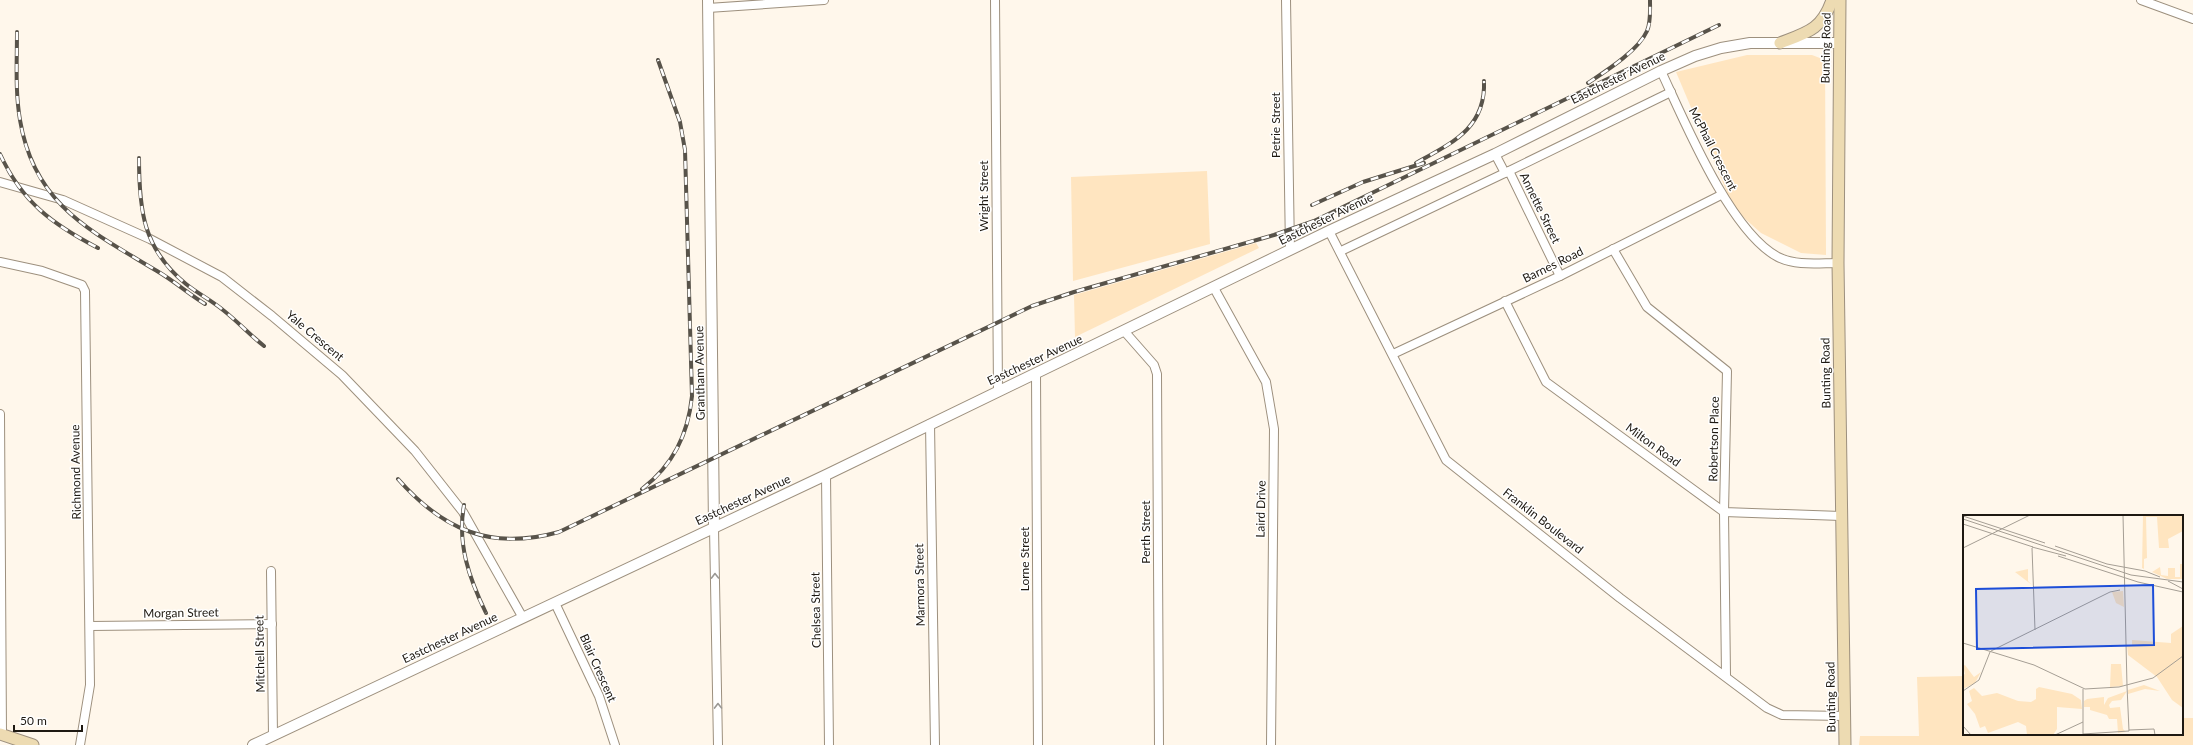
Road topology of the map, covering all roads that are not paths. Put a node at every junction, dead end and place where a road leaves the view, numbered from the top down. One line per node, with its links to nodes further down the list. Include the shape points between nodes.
1 (824, 0): 7 (street)
2 (996, 0): 29 (street, Wright Street)
3 (1286, 0): 19 (street, Petrie Street)
4 (1832, 0): 9 (main road, via 1820,24 1796,38)
5 (1840, 0): 10 (main road, Bunting Road)
6 (2141, 0): 8 (street)
7 (708, 4): 35 (street, Grantham Avenue)
8 (2193, 19)
9 (1780, 43): 10 (street, Eastchester Avenue); 11 (street, Eastchester Avenue, via 1750,43 1721,48)
10 (1838, 43): 22 (main road, Bunting Road)
11 (1661, 70): 12 (street, McPhail Crescent); 13 (street, Eastchester Avenue)
12 (1671, 92): 14 (street); 16 (street, McPhail Crescent)
13 (1494, 154): 14 (street, Annette Street); 17 (street, Eastchester Avenue)
14 (1507, 172): 20 (street); 23 (street, Annette Street)
15 (0, 182): 38 (street, Yale Crescent, via 63,200 150,239 222,277 342,374 415,451 463,512)
16 (1722, 195): 18 (street, Barnes Road); 22 (street, McPhail Crescent, via 1758,242 1778,257 1797,263)
17 (1329, 231): 19 (street, Eastchester Avenue); 20 (street, Franklin Boulevard)
18 (1613, 249): 23 (street, Barnes Road); 33 (street, Robertson Place, via 1647,307 1727,371)
19 (1290, 250): 24 (street, Eastchester Avenue)
20 (1341, 251): 27 (street, Franklin Boulevard)
21 (0, 262): 40 (street, Richmond Avenue, via 42,271 82,285 85,291)
22 (1838, 263): 34 (main road, Bunting Road)
23 (1560, 276): 25 (street, Barnes Road)
24 (1214, 288): 26 (street, Eastchester Avenue); 54 (street, Laird Drive, via 1266,382 1274,429)
25 (1506, 301): 27 (street, Barnes Road); 33 (street, Milton Road, via 1546,382)
26 (1124, 332): 28 (street, Eastchester Avenue); 53 (street, Perth Street, via 1154,365 1157,374)
27 (1393, 354): 41 (street, Franklin Boulevard, via 1446,460 1620,598)
28 (1036, 374): 29 (street, Eastchester Avenue); 52 (street, Lorne Street)
29 (998, 391): 31 (street, Eastchester Avenue)
30 (0, 414): 43 (street)
31 (930, 424): 32 (street, Eastchester Avenue); 51 (street, Marmora Street)
32 (826, 475): 35 (street, Eastchester Avenue); 50 (street, Chelsea Street)
33 (1724, 512): 34 (street); 41 (street, Robertson Place)
34 (1842, 516): 42 (main road, Bunting Road)
35 (714, 528): 37 (street, Eastchester Avenue); 49 (street, Grantham Avenue, one-way to 35)
36 (271, 571): 39 (street, Mitchell Street)
37 (555, 603): 38 (street, Eastchester Avenue); 48 (street, Blair Crescent, via 599,696)
38 (523, 618): 44 (street, Eastchester Avenue)
39 (272, 624): 40 (street, Morgan Street); 44 (street, Mitchell Street)
40 (90, 626): 46 (street, Richmond Avenue, via 90,685)
41 (1726, 676): 42 (street, Franklin Boulevard, via 1767,708 1782,715)
42 (1845, 716): 55 (main road, Bunting Road)
43 (1, 734): 45 (main road)
44 (273, 736): 47 (street, Eastchester Avenue)
45 (33, 745)
46 (80, 745)
47 (253, 745)
48 (615, 745)
49 (718, 745)
50 (829, 745)
51 (934, 745)
52 (1038, 745)
53 (1159, 745)
54 (1271, 745)
55 (1845, 745)

